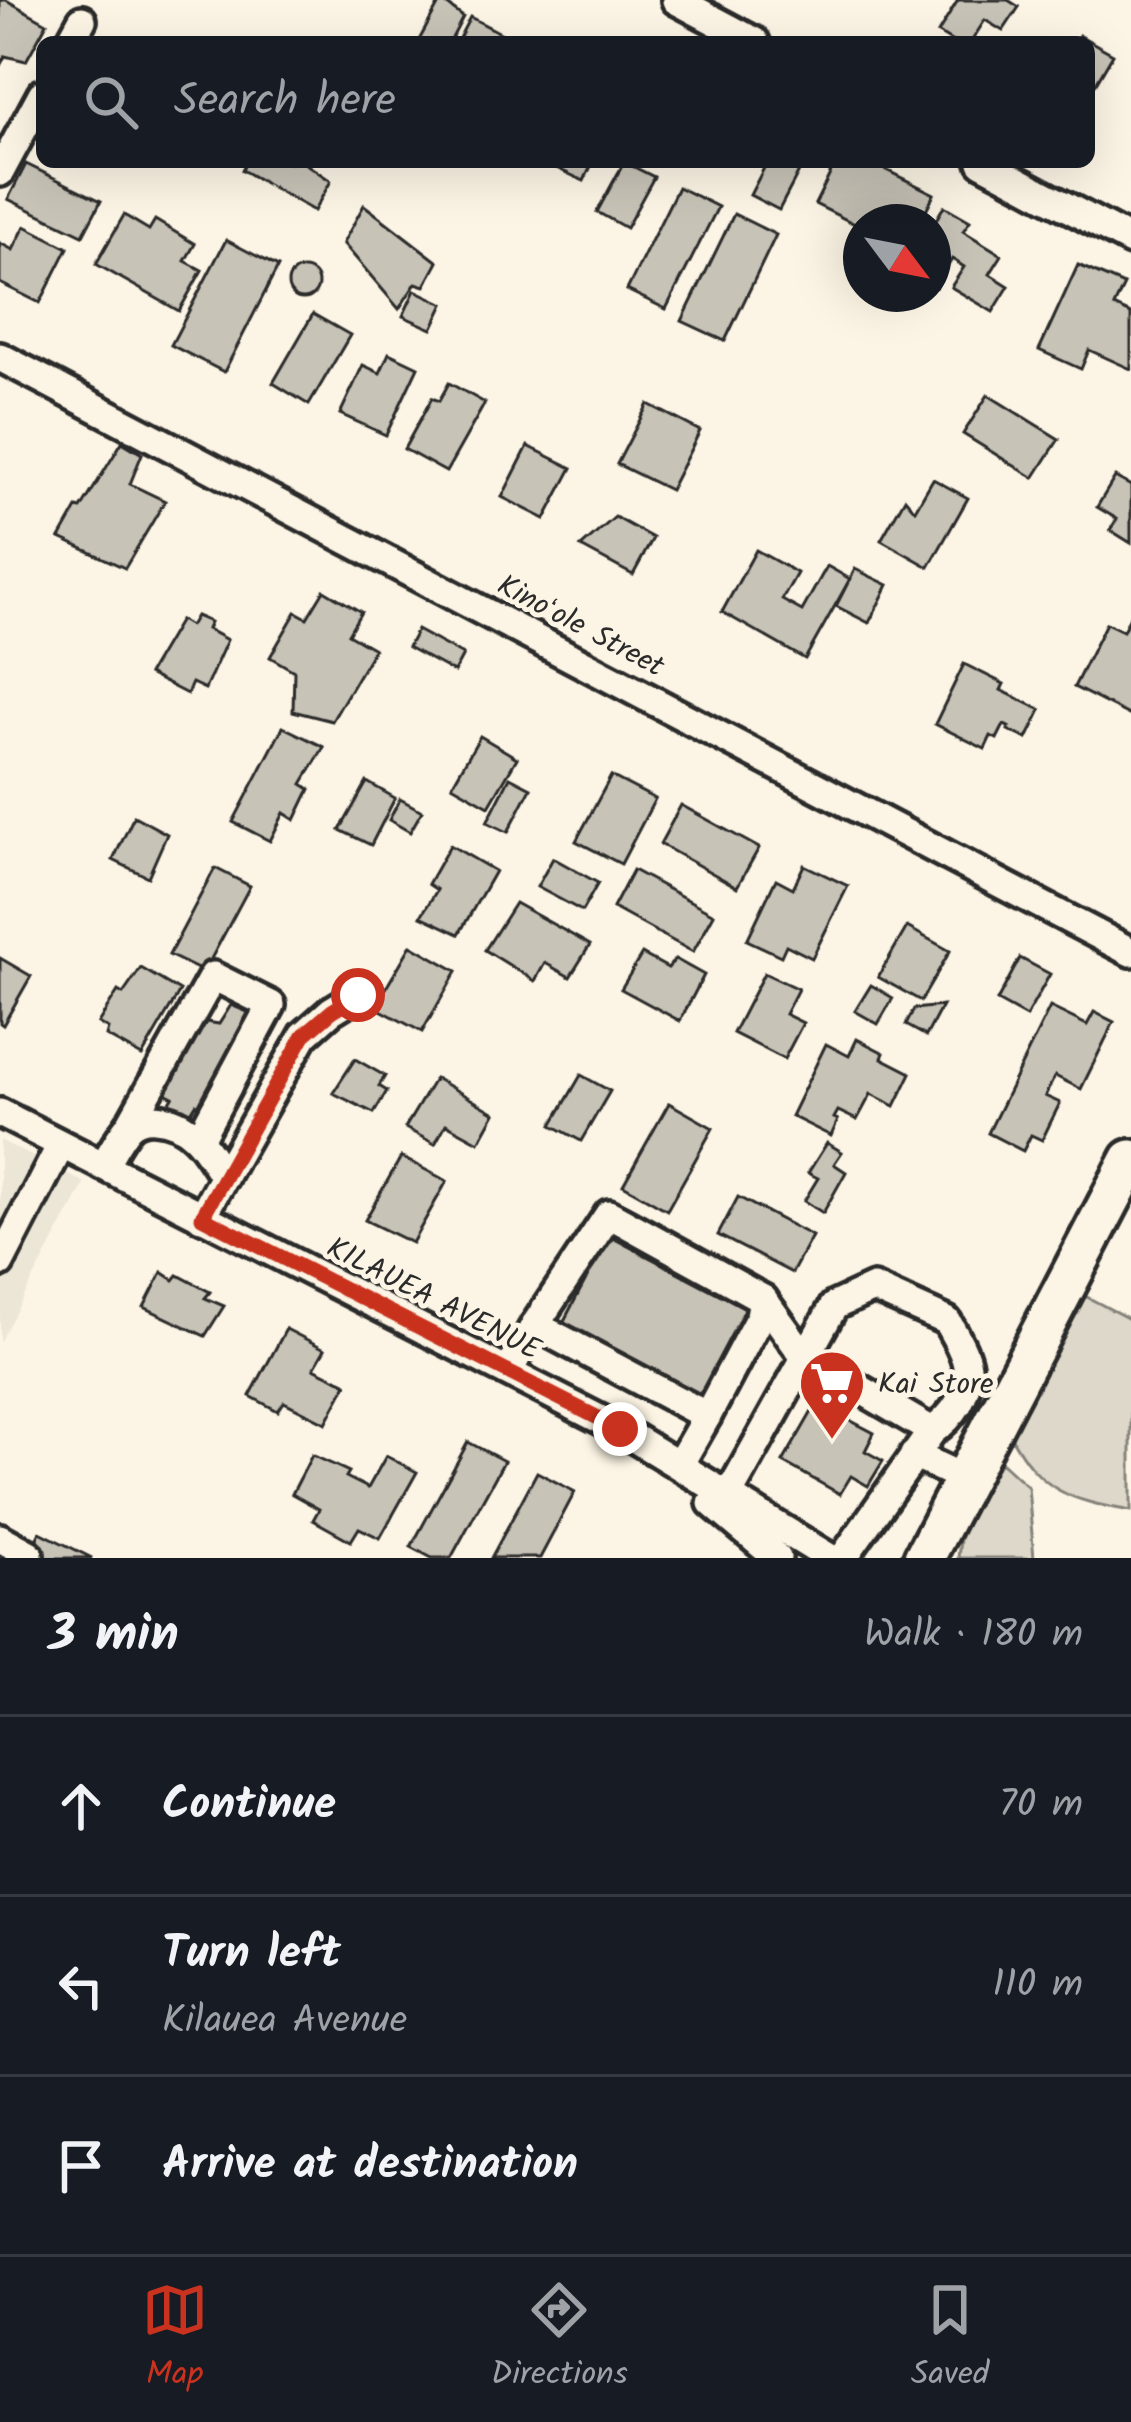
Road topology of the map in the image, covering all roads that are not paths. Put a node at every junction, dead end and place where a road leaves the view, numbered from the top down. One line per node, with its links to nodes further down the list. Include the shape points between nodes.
1 (676, 0): 2 (street)
2 (744, 36)
3 (36, 105): 5 (street)
4 (993, 168): 6 (street)
5 (0, 172)
6 (1131, 241)
7 (0, 357): 8 (street, Kinoʻole Street)
8 (1131, 952)
9 (358, 995): 16 (street, via 304,1035)
10 (0, 1113): 13 (street, KILAUEA AVENUE)
11 (129, 1126): 12 (street, via 166,1118); 12 (street, via 213,976 271,1005); 15 (street)
12 (199, 1139): 16 (street)
13 (61, 1145): 15 (street, KILAUEA AVENUE); 18 (street)
14 (1131, 1160): 28 (highway)
15 (103, 1166): 17 (street, KILAUEA AVENUE)
16 (224, 1177): 17 (street)
17 (202, 1217): 22 (street, KILAUEA AVENUE)
18 (0, 1263)
19 (764, 1299): 20 (street, via 609,1214); 21 (street); 23 (street)
20 (535, 1325): 22 (street); 23 (street)
21 (804, 1357): 25 (street); 25 (street, via 834,1306 873,1288 947,1322 967,1362 966,1387 949,1419); 29 (street)
22 (508, 1372): 24 (street, KILAUEA AVENUE)
23 (707, 1416): 27 (street)
24 (620, 1429): 27 (street, KILAUEA AVENUE); 32 (street)
25 (932, 1431): 26 (street)
26 (914, 1454): 28 (street); 34 (street)
27 (679, 1466): 29 (street, KILAUEA AVENUE)
28 (965, 1479): 35 (highway)
29 (728, 1496): 33 (street, KILAUEA AVENUE)
30 (0, 1538): 31 (street)
31 (29, 1554)
32 (777, 1558)
33 (830, 1558)
34 (843, 1558)
35 (924, 1558)

